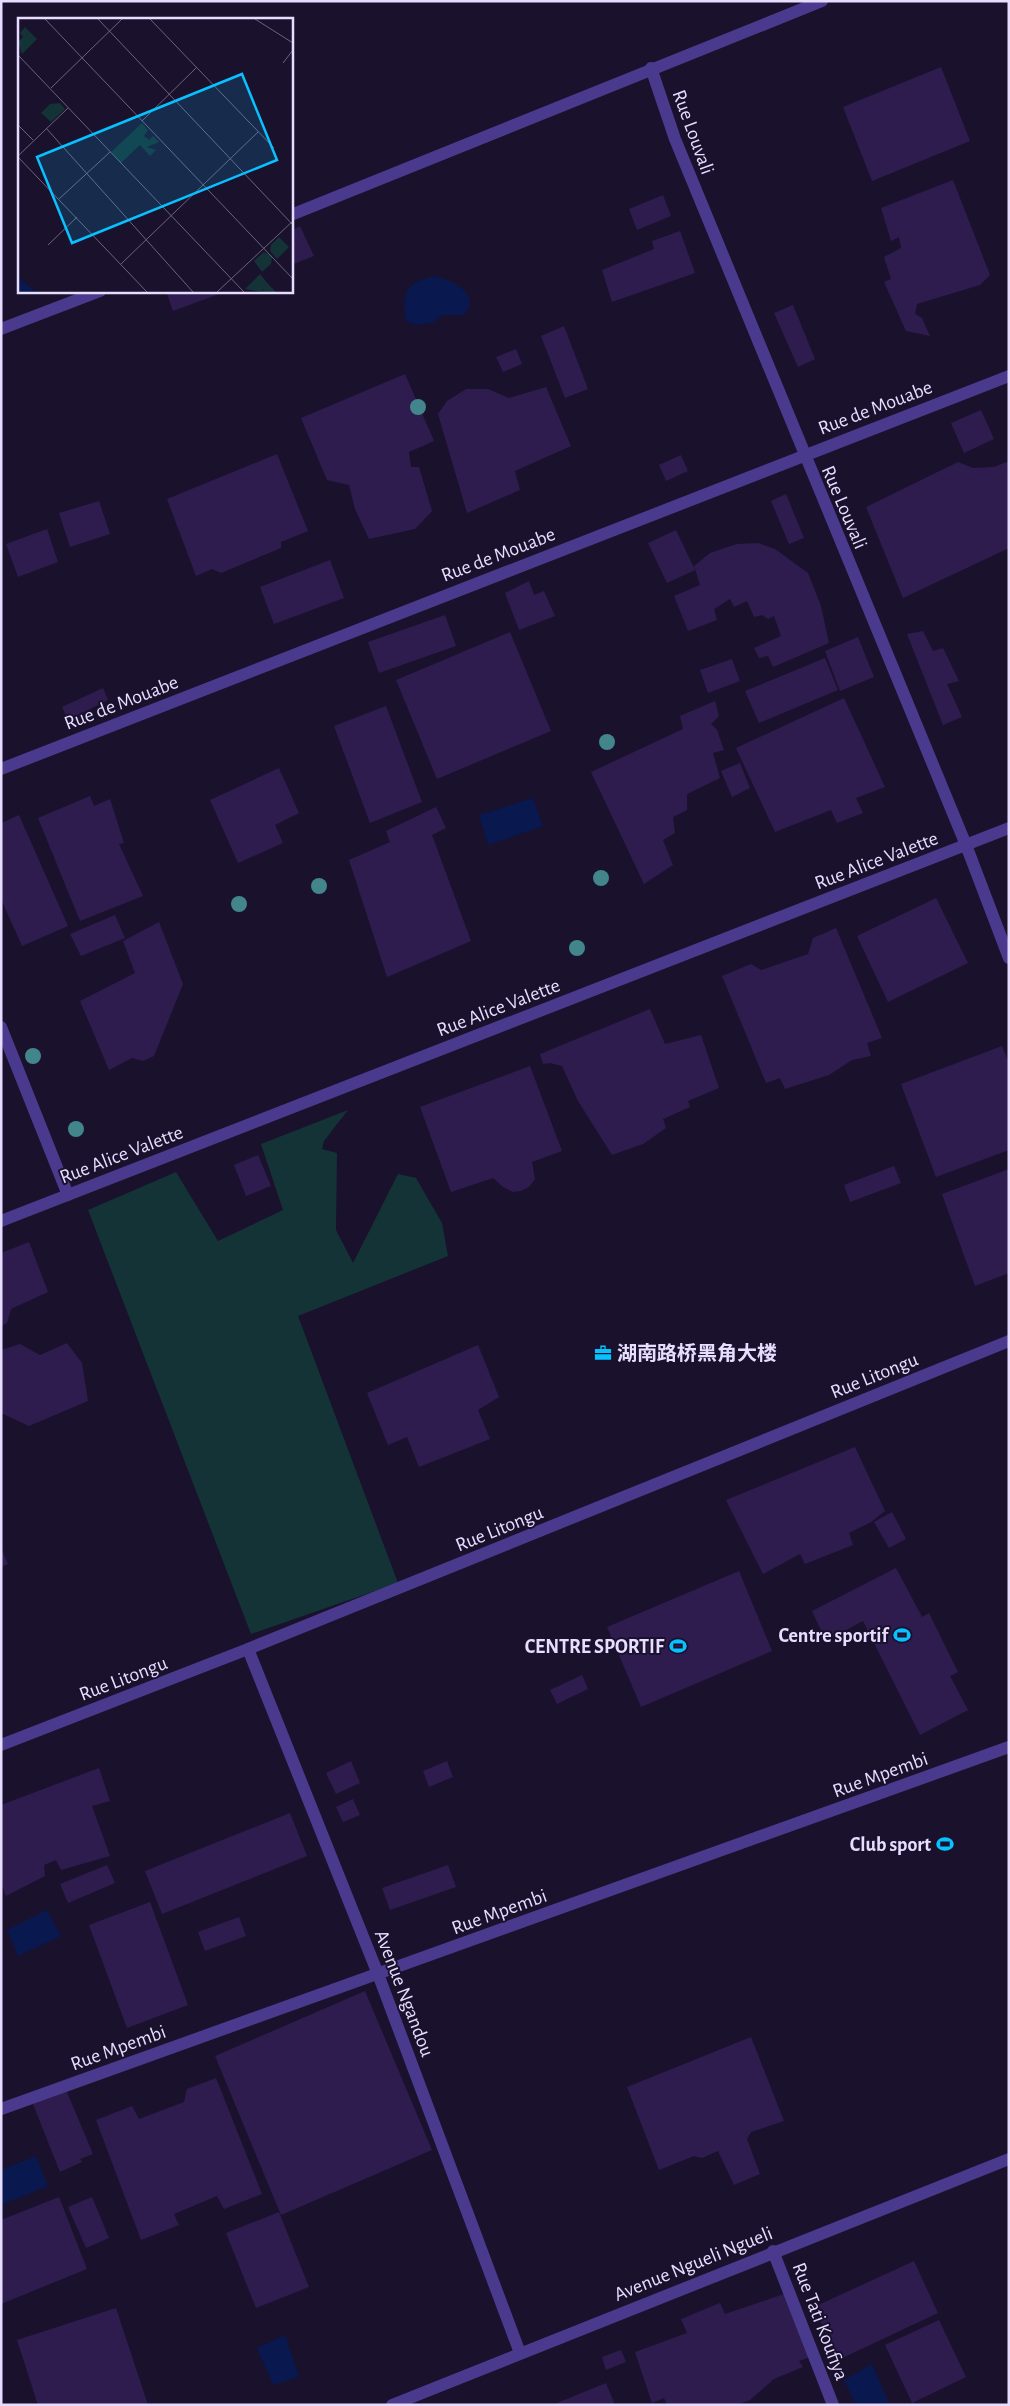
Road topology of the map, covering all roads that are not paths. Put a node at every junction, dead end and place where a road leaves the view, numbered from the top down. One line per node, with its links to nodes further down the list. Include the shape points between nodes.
1 (822, 1): 2 (street)
2 (651, 68): 3 (street); 7 (street, Rue Louvali, via 675,139)
3 (292, 215)
4 (97, 292): 5 (street)
5 (1, 329)
6 (1009, 376): 7 (street, Rue de Mouabe)
7 (804, 455): 8 (street, Rue de Mouabe); 10 (street, Rue Louvali)
8 (1, 769)
9 (1009, 828): 10 (street, Rue Alice Valette)
10 (966, 845): 11 (street, Rue Louvali); 13 (street, Rue Alice Valette)
11 (1009, 958)
12 (1, 1027): 13 (street)
13 (68, 1195): 14 (street, Rue Alice Valette)
14 (1, 1221)
15 (1009, 1341): 16 (street, Rue Litongu)
16 (248, 1649): 17 (street, Rue Litongu); 19 (street, Avenue Ngandou)
17 (1, 1745)
18 (1009, 1747): 19 (street, Rue Mpembi)
19 (378, 1974): 20 (street, Rue Mpembi); 23 (street, Avenue Ngandou)
20 (1, 2109)
21 (1009, 2159): 22 (street, Avenue Ngueli Ngueli)
22 (773, 2251): 23 (street, Avenue Ngueli Ngueli); 25 (street, Rue Tati Koufiya)
23 (520, 2353): 24 (street, Avenue Ngueli Ngueli)
24 (392, 2405)
25 (833, 2405)

